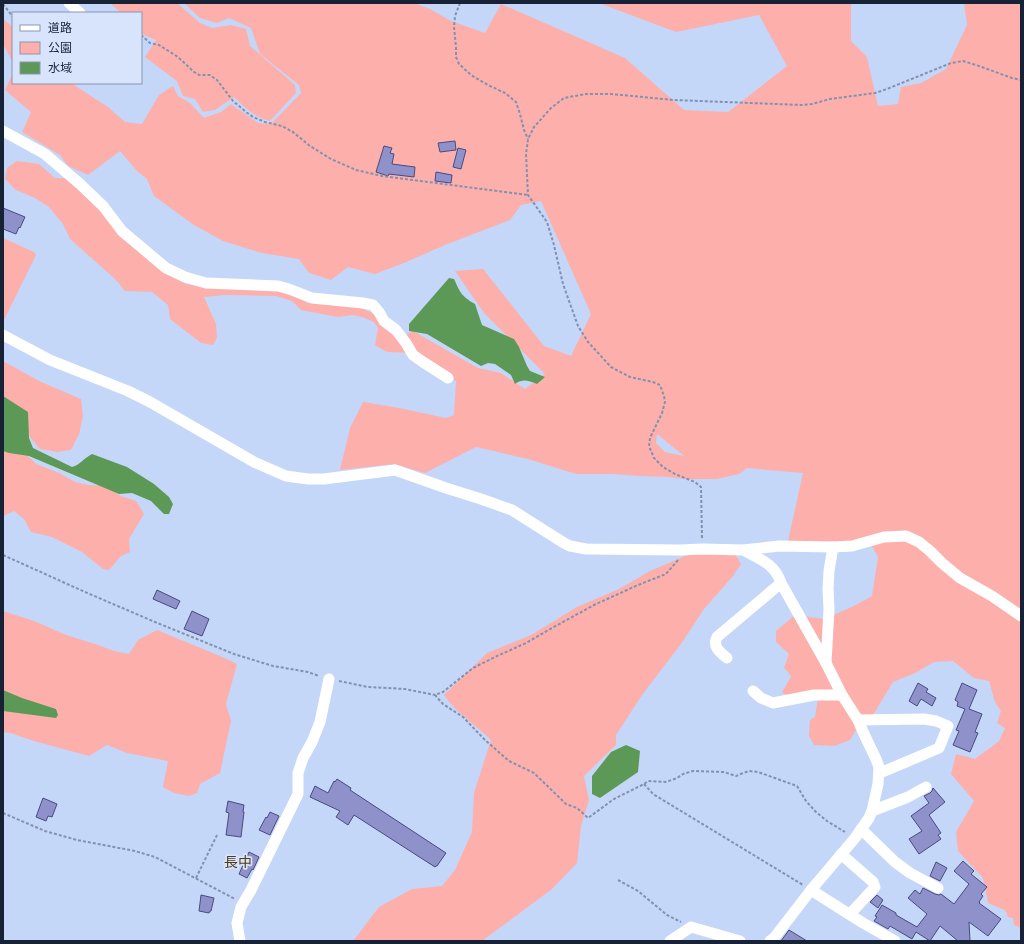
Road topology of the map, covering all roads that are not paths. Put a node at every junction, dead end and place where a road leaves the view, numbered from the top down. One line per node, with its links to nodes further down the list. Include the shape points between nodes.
1 (69, 3): 2 (street)
2 (79, 12)
3 (3, 131): 5 (street, via 45,154 103,206 122,231 166,268 184,277 206,283 278,286 312,298 373,305 384,321 396,330 413,355)
4 (3, 335): 7 (street, via 50,360 128,391 254,462 286,476 308,479 395,470 512,510 564,543 586,549)
5 (448, 378)
6 (833, 547): 7 (street, via 779,546); 9 (street, via 852,546 884,537 906,536 925,546 960,578); 11 (street, via 829,571)
7 (744, 550): 8 (street, via 771,566)
8 (782, 583): 10 (street, via 717,637 715,645); 11 (street)
9 (1021, 616)
10 (727, 658)
11 (826, 663): 14 (street)
12 (329, 679): 24 (street, via 320,722 298,772 298,794 243,903 237,923)
13 (753, 691): 14 (street, via 773,703 814,695)
14 (842, 695): 15 (street)
15 (858, 720): 16 (street); 16 (street, via 924,719 948,726 939,748)
16 (880, 773): 18 (street)
17 (926, 787): 18 (street)
18 (872, 811): 19 (street)
19 (858, 833): 20 (street); 21 (street, via 910,873)
20 (841, 854): 22 (street); 23 (street, via 873,882 875,887)
21 (938, 888)
22 (811, 890): 23 (street); 27 (street)
23 (850, 914): 28 (street)
24 (240, 941)
25 (670, 941): 26 (street, via 691,927)
26 (740, 941)
27 (770, 941)
28 (895, 941)

